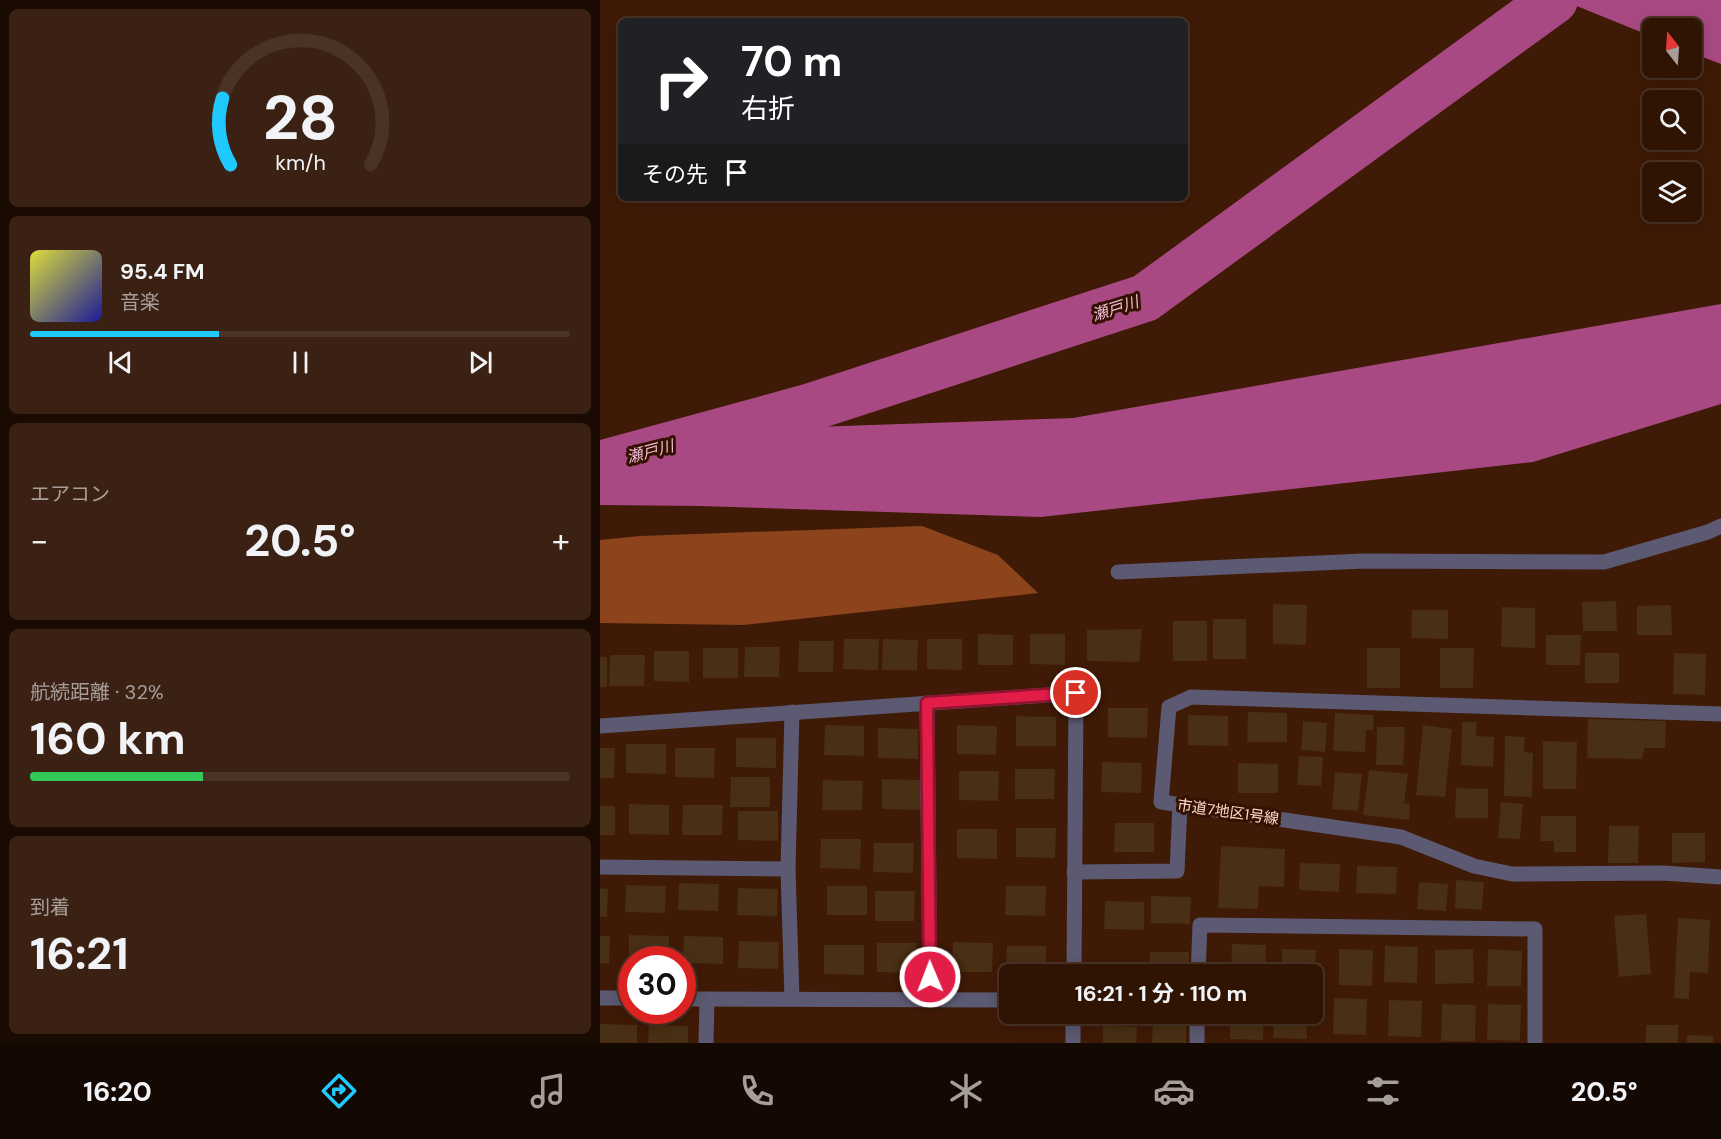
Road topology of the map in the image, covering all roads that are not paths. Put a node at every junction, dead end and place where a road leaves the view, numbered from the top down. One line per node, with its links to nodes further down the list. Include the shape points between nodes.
1 (1721, 525): 2 (street, via 1604,562 1363,561)
2 (1118, 572)
3 (927, 703): 4 (street); 10 (street, via 1076,693); 19 (street)
4 (792, 712): 6 (street); 9 (street)
5 (1721, 714): 7 (street, 市道7地区1号線, via 1191,697 1169,708 1161,802)
6 (600, 726)
7 (1180, 804): 10 (street, via 1178,871); 11 (street, 市道7地区1号線, via 1401,837 1474,866 1512,874 1663,873)
8 (600, 867): 9 (street)
9 (788, 869): 18 (street)
10 (1074, 872): 12 (street)
11 (1721, 877)
12 (1074, 964)
13 (1198, 964): 26 (street, via 1200,925 1535,929)
14 (600, 998): 15 (street)
15 (618, 998)
16 (696, 999): 17 (street)
17 (707, 999): 18 (street); 23 (street)
18 (792, 999): 19 (street)
19 (930, 1000): 20 (street)
20 (999, 1000)
21 (1073, 1024): 24 (street)
22 (1197, 1024): 25 (street)
23 (706, 1043)
24 (1073, 1043)
25 (1197, 1043)
26 (1535, 1043)

